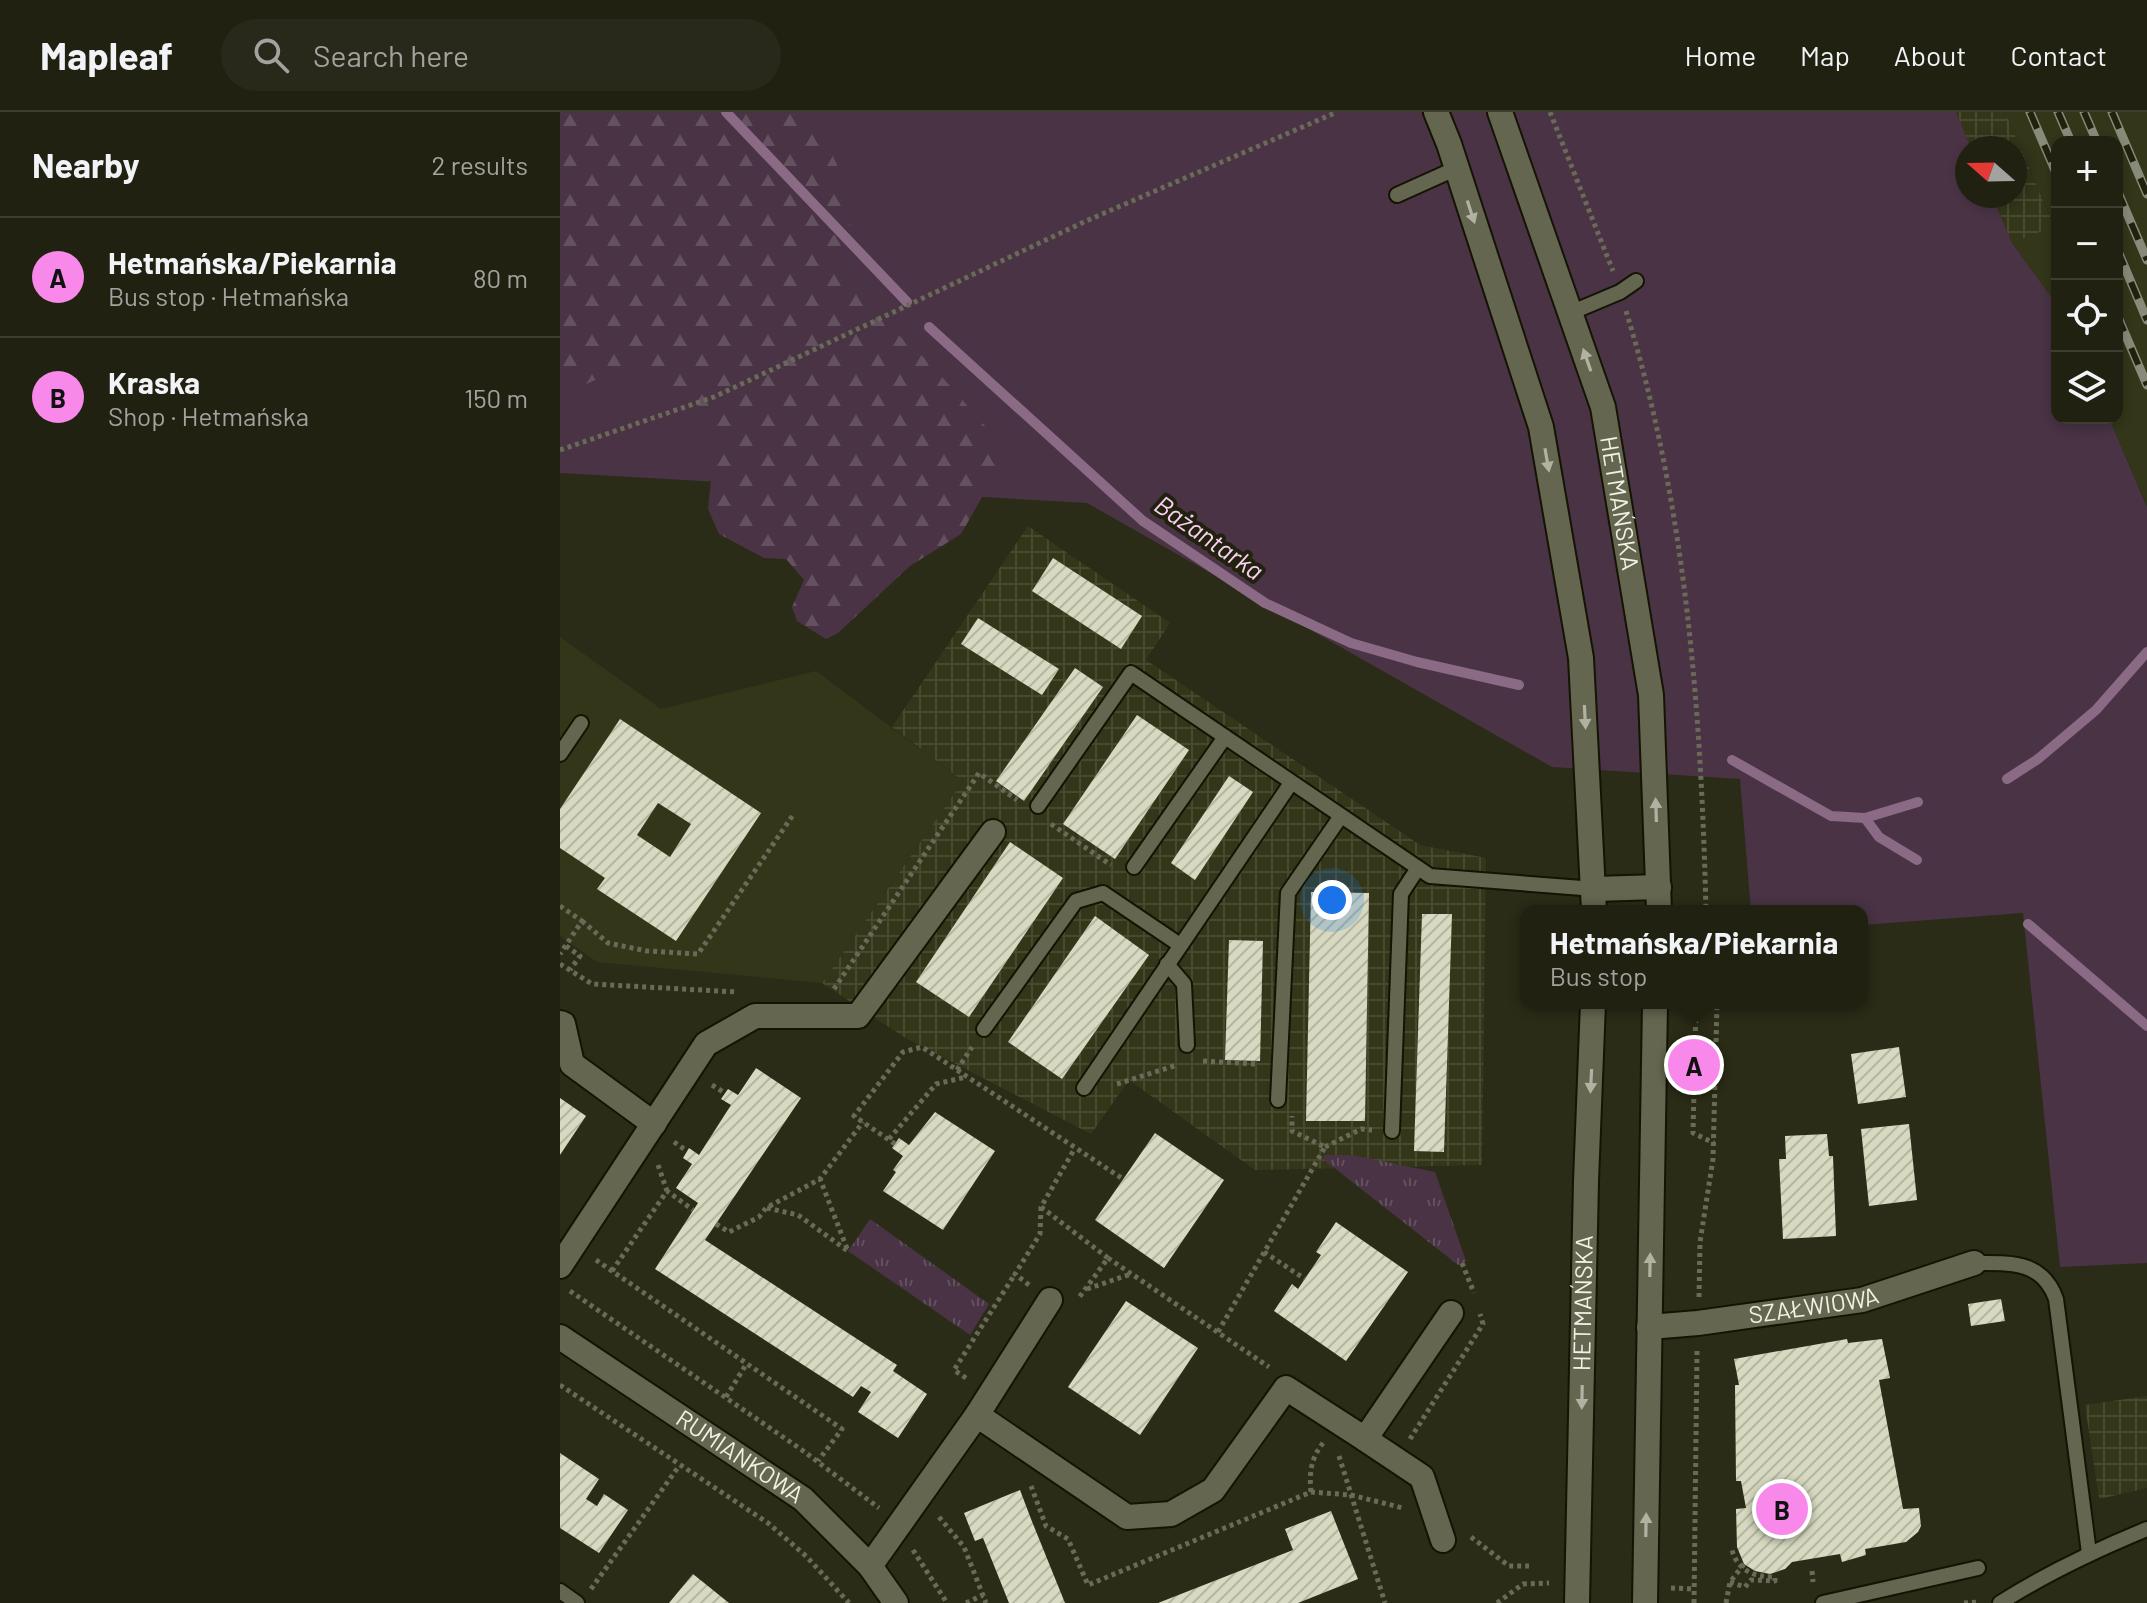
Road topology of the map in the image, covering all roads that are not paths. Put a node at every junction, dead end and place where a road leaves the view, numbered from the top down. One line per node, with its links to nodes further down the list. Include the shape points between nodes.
1 (1436, 112): 3 (main road)
2 (1500, 112): 6 (main road, HETMAŃSKA)
3 (1457, 168): 4 (lane); 17 (main road, one-way to 17, via 1541,427 1581,658)
4 (1397, 195)
5 (1636, 281): 6 (lane)
6 (1570, 313): 16 (main road, HETMAŃSKA, one-way to 6, via 1651,695 1603,407)
7 (581, 723): 9 (lane)
8 (1225, 737): 10 (lane); 11 (lane, via 1131,673); 14 (lane)
9 (560, 754)
10 (1291, 783): 12 (lane); 18 (lane)
11 (1031, 805)
12 (1341, 816): 15 (lane); 26 (lane, via 1288,893)
13 (993, 832): 27 (main road, via 858,1016 755,1016 706,1044)
14 (1134, 867)
15 (1418, 868): 17 (lane, via 1430,876); 28 (lane, via 1401,894)
16 (1659, 899): 17 (main road)
17 (1594, 900)
18 (1180, 945): 19 (lane); 23 (lane, via 1103,893 1076,901)
19 (1167, 964): 24 (lane, via 1184,984); 25 (lane)
20 (1593, 1009): 45 (main road, HETMAŃSKA, one-way to 45)
21 (1655, 1009): 33 (main road, one-way to 21)
22 (560, 1023): 27 (main road, via 572,1064)
23 (984, 1029)
24 (1187, 1045)
25 (1084, 1088)
26 (1278, 1100)
27 (654, 1124): 30 (main road)
28 (1392, 1131)
29 (1974, 1263): 33 (main road, SZAŁWIOWA, via 1862,1300); 39 (lane, via 2031,1268 2050,1283)
30 (563, 1278)
31 (1050, 1300): 35 (main road)
32 (1451, 1313): 36 (main road)
33 (1649, 1327): 46 (main road, one-way to 33)
34 (560, 1337): 40 (main road, RUMIANKOWA, via 803,1499)
35 (977, 1415): 36 (main road, via 1127,1517 1171,1514 1213,1490 1286,1388); 40 (main road)
36 (1365, 1439): 38 (main road, via 1422,1477)
37 (2147, 1529): 39 (lane)
38 (1440, 1530)
39 (2089, 1553): 48 (lane)
40 (870, 1566): 44 (main road, RUMIANKOWA)
41 (1978, 1568): 47 (lane)
42 (560, 1591): 43 (lane)
43 (577, 1603)
44 (896, 1603)
45 (1577, 1603)
46 (1645, 1603)
47 (1823, 1603)
48 (2000, 1603)

